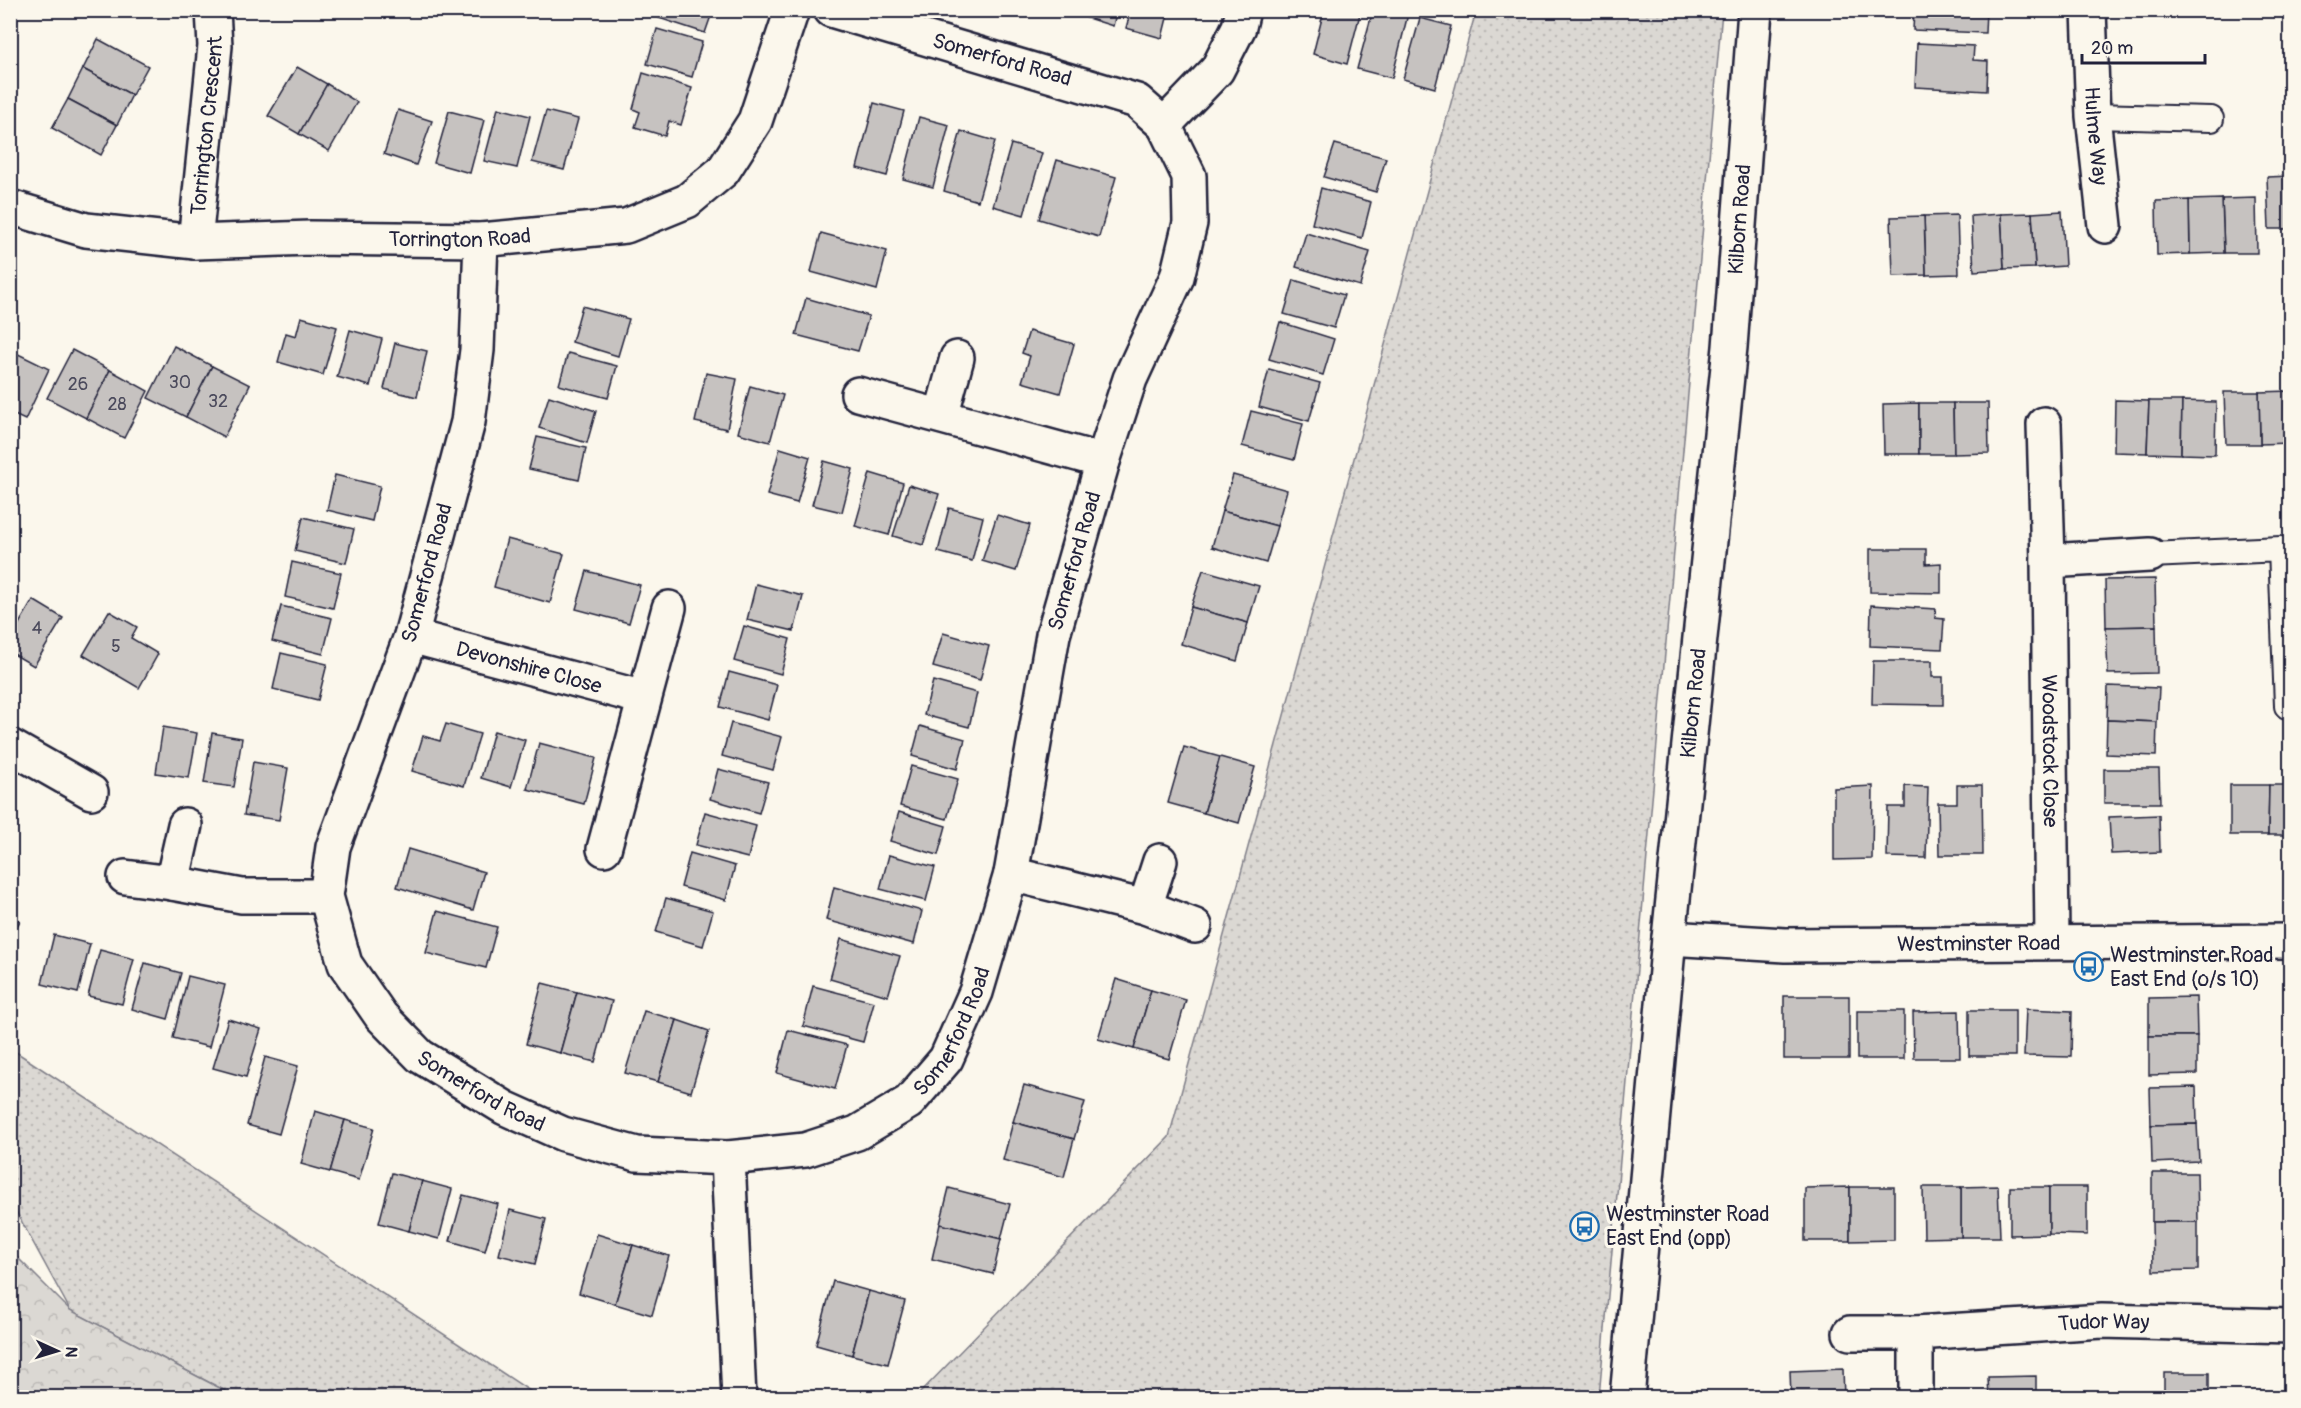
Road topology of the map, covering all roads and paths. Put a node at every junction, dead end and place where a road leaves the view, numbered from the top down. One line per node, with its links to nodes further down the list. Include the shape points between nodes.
1 (213, 10): 13 (street, Torrington Crescent, via 215,46)
2 (792, 10): 12 (street, Torrington Road, via 755,121 723,171 687,201 626,226)
3 (831, 10): 9 (street, Somerford Road, via 1137,101)
4 (1243, 10): 9 (street, via 1239,27 1217,70)
5 (1755, 10): 36 (street, Kilborn Road, via 1730,347)
6 (2089, 10): 7 (street, Hulme Way)
7 (2093, 116): 8 (lane); 11 (street, Hulme Way)
8 (2211, 119)
9 (1164, 125): 18 (street, Somerford Road, via 1189,176 1190,223 1177,277 1130,379)
10 (10, 207): 13 (street, Torrington Road, via 86,230)
11 (2105, 226)
12 (481, 240): 13 (street, Torrington Road, via 310,238); 22 (street, Somerford Road, via 477,350 468,422)
13 (195, 242)
14 (957, 358): 16 (street)
15 (858, 394): 16 (street)
16 (941, 416): 18 (street)
17 (2044, 424): 20 (street, Woodstock Close)
18 (1103, 461): 30 (street, Somerford Road, via 1053,635)
19 (2150, 555): 20 (street); 24 (lane, via 2281,549)
20 (2048, 561): 37 (street, Woodstock Close)
21 (669, 608): 23 (street)
22 (411, 636): 23 (street, Devonshire Close); 33 (street, Somerford Road, via 333,847)
23 (644, 698): 28 (street)
24 (2287, 706)
25 (10, 746): 26 (street)
26 (91, 792)
27 (185, 825): 32 (street)
28 (604, 849)
29 (1160, 861): 34 (street)
30 (1011, 874): 34 (street); 39 (street, Somerford Road, via 976,992 946,1059 909,1102 857,1134 805,1150)
31 (125, 877): 32 (street)
32 (172, 883): 33 (street, via 243,896)
33 (326, 896): 39 (street, Somerford Road, via 345,964 381,1016 420,1056 505,1108 563,1134 637,1154)
34 (1145, 907): 35 (street)
35 (1195, 926)
36 (1669, 939): 37 (street, Westminster Road, via 1785,945); 44 (street, Kilborn Road)
37 (2052, 941): 38 (street, Westminster Road)
38 (2290, 941)
39 (728, 1158): 43 (street)
40 (2290, 1326): 42 (street, Tudor Way, via 2102,1321)
41 (1850, 1333): 42 (street, Tudor Way)
42 (1916, 1333): 45 (street)
43 (739, 1398)
44 (1627, 1398)
45 (1916, 1398)

